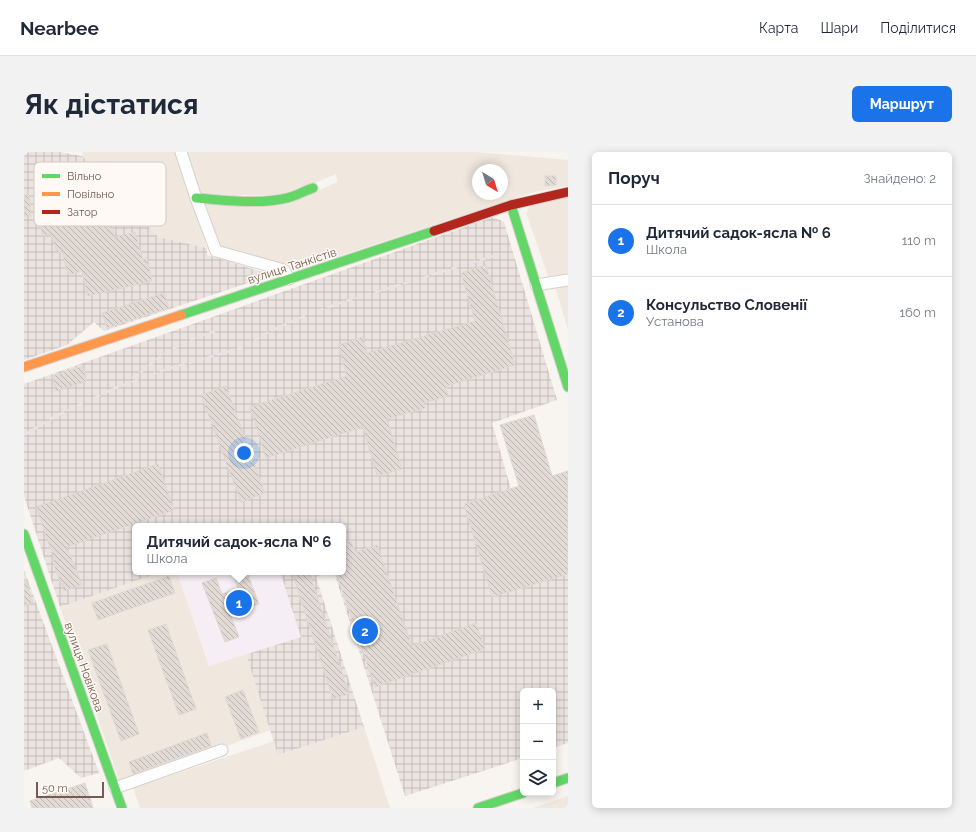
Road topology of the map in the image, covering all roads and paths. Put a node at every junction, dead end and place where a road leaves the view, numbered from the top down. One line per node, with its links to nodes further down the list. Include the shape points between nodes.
1 (181, 152): 4 (street)
2 (313, 188): 4 (street, via 286,199 268,201)
3 (568, 192): 5 (street, вулиця Танкістів)
4 (196, 198): 6 (street, via 216,251 284,270)
5 (511, 205): 6 (street, вулиця Танкістів); 8 (street)
6 (289, 280): 9 (street, вулиця Танкістів)
7 (568, 280): 8 (street)
8 (536, 285): 10 (street)
9 (24, 367)
10 (568, 387)
11 (24, 534): 15 (street, вулиця Новікова)
12 (222, 750): 15 (street)
13 (568, 778): 14 (street)
14 (556, 782)
15 (115, 788): 17 (street, вулиця Новікова)
16 (520, 794): 18 (street)
17 (122, 808)
18 (478, 808)

